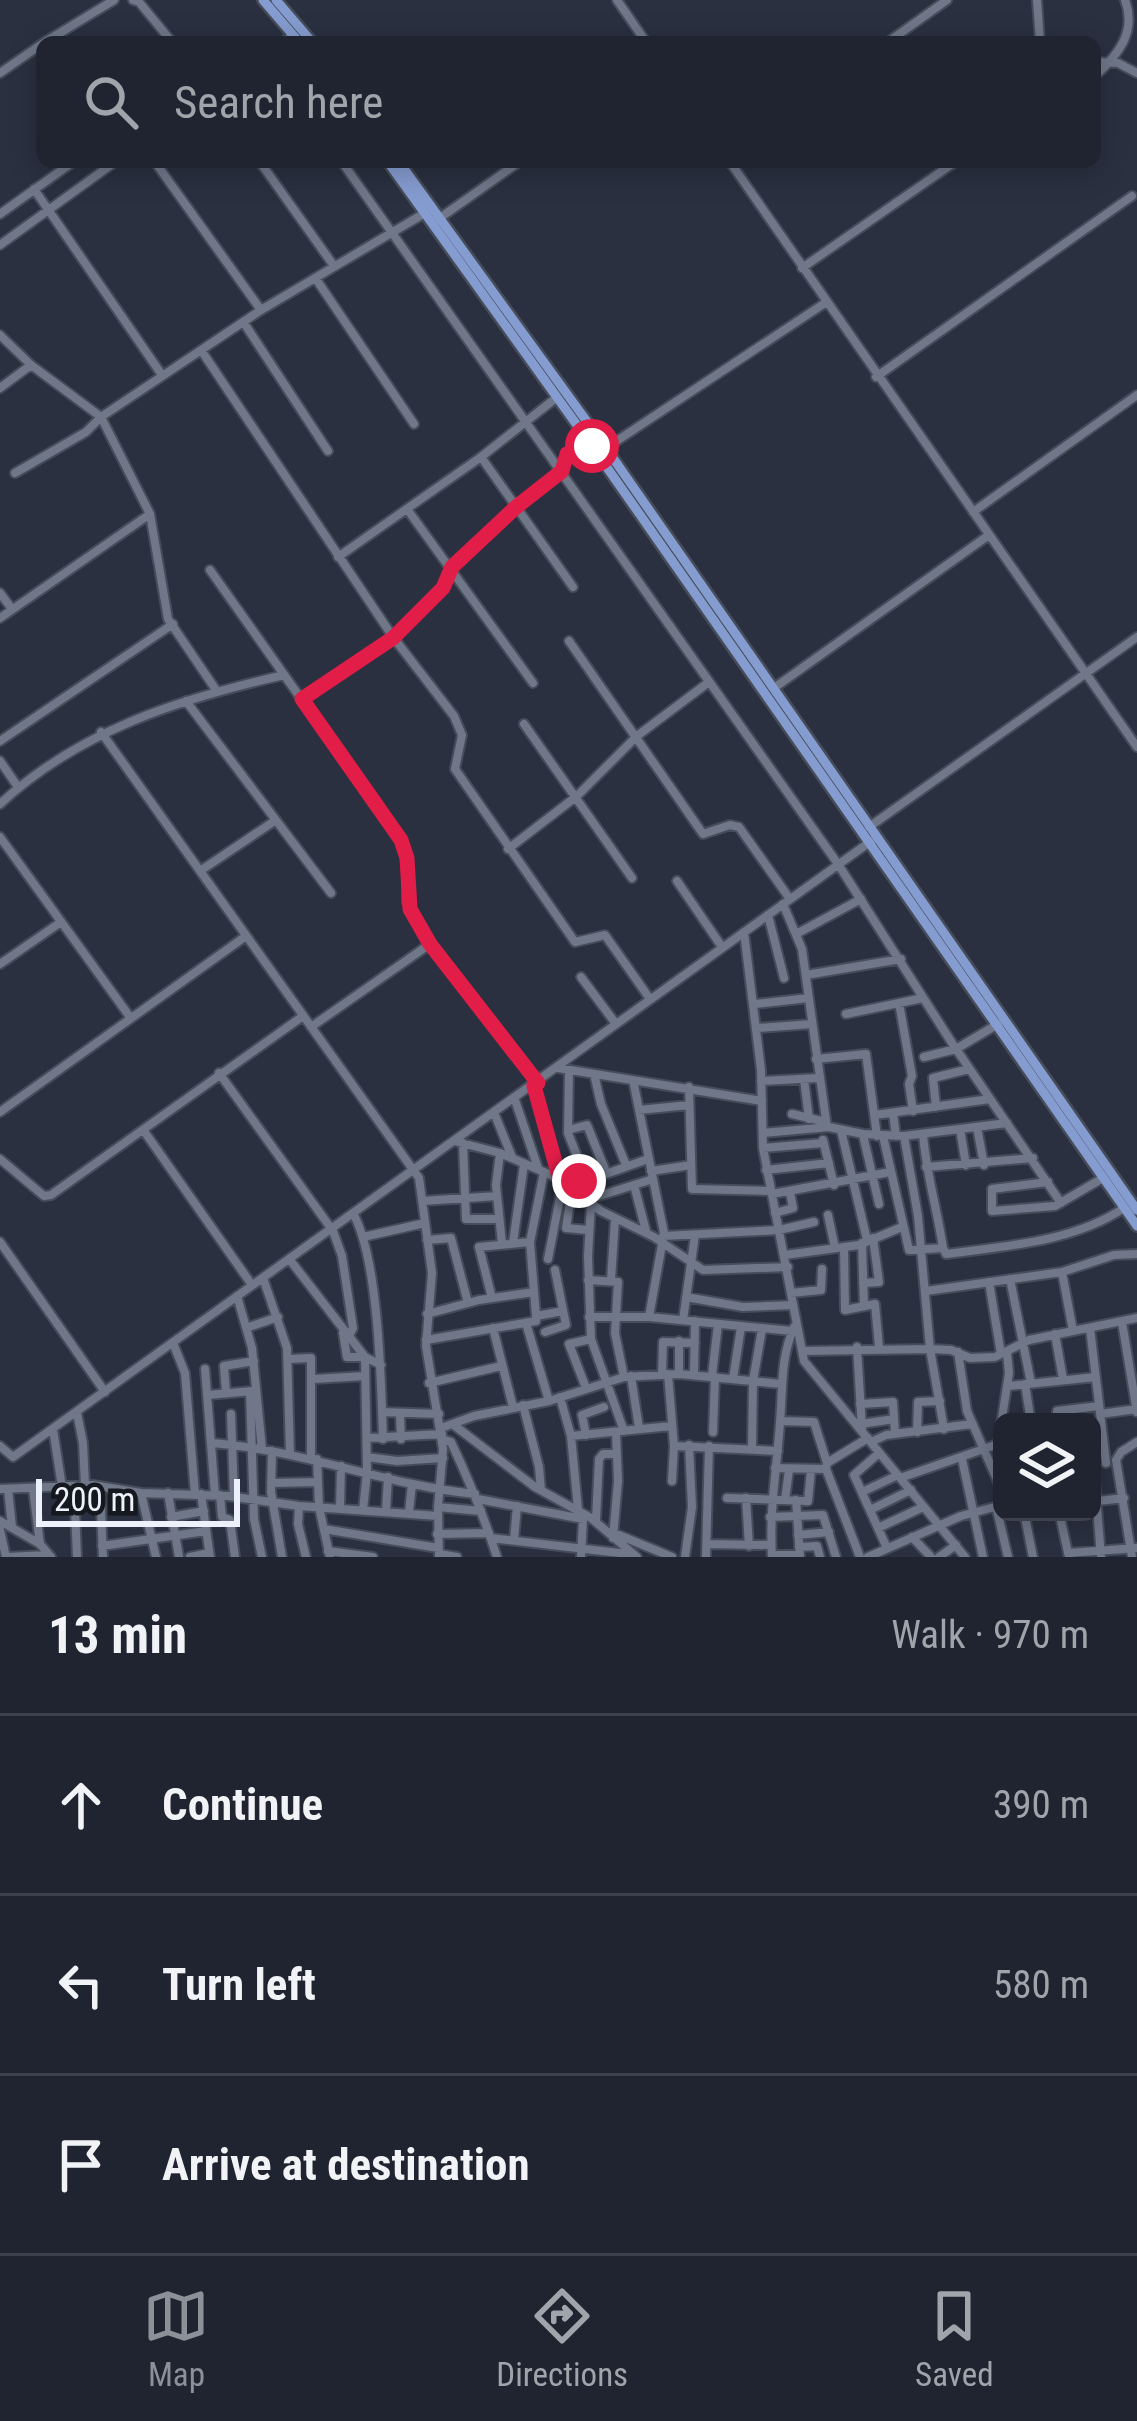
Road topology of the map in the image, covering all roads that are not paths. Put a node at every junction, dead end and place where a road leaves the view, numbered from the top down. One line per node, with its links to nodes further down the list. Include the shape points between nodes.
1 (114, 0): 9 (street)
2 (133, 0): 10 (street)
3 (263, 0): 11 (main road)
4 (276, 0): 12 (main road)
5 (617, 0): 13 (street)
6 (947, 0): 14 (street)
7 (1037, 0): 15 (street)
8 (1126, 0): 18 (street, via 1129,29)
9 (55, 36)
10 (167, 36)
11 (289, 36)
12 (307, 36)
13 (642, 36)
14 (896, 36)
15 (1041, 36)
16 (36, 48): 20 (street)
17 (1101, 62): 18 (street)
18 (1110, 62): 19 (street); 21 (street)
19 (1101, 70)
20 (0, 73)
21 (1137, 73)
22 (64, 168): 32 (street)
23 (107, 168): 34 (street)
24 (159, 168): 44 (street)
25 (264, 168): 40 (street)
26 (346, 168): 38 (street)
27 (392, 168): 35 (main road)
28 (403, 168): 37 (main road)
29 (510, 168): 37 (street)
30 (734, 168): 41 (street)
31 (946, 168): 41 (street)
32 (34, 189): 34 (street); 36 (street)
33 (1132, 196): 50 (street)
34 (47, 211): 39 (street); 49 (street)
35 (425, 213): 37 (main road); 38 (street)
36 (0, 214)
37 (436, 220): 53 (main road); 57 (main road)
38 (391, 231): 40 (street); 55 (street)
39 (0, 245)
40 (334, 266): 42 (street)
41 (802, 268): 43 (street)
42 (316, 279): 44 (street); 56 (street)
43 (825, 303): 50 (street); 57 (street)
44 (261, 310): 45 (street)
45 (244, 323): 47 (street); 58 (street)
46 (0, 335): 48 (street)
47 (201, 350): 49 (street); 67 (street)
48 (31, 365): 51 (street); 54 (street)
49 (162, 375): 54 (street)
50 (876, 377): 64 (street)
51 (0, 388)
52 (1137, 395): 64 (street)
53 (556, 398): 55 (street); 57 (main road)
54 (101, 417): 61 (street); 65 (street)
55 (526, 420): 59 (street); 60 (street)
56 (414, 424)
57 (599, 445): 60 (street, via 567,454); 82 (main road); 96 (main road)
58 (328, 451)
59 (481, 457): 62 (street); 63 (street)
60 (562, 471): 62 (street); 80 (street)
61 (15, 472)
62 (515, 508): 68 (street); 70 (street)
63 (407, 509): 67 (street); 68 (street)
64 (973, 512): 66 (street)
65 (149, 514): 72 (street); 74 (street)
66 (989, 535): 78 (street); 82 (street)
67 (338, 557): 76 (street)
68 (452, 567): 76 (street, via 443,588); 81 (street)
69 (210, 570): 79 (street)
70 (573, 587)
71 (0, 593): 72 (street)
72 (12, 609): 73 (street)
73 (0, 618)
74 (173, 624): 83 (street); 89 (street)
75 (1137, 637): 78 (street)
76 (393, 638): 84 (street); 98 (street, via 460,726 455,769)
77 (569, 641): 88 (street)
78 (1086, 674): 90 (street); 96 (street)
79 (284, 675): 83 (street); 84 (street)
80 (709, 682): 88 (street); 99 (street)
81 (533, 683)
82 (774, 688): 96 (main road)
83 (217, 690): 85 (street)
84 (302, 699): 111 (street, via 401,840 407,902)
85 (186, 701): 87 (street); 95 (street)
86 (524, 724): 93 (street)
87 (101, 732): 92 (street); 100 (street)
88 (637, 736): 93 (street); 105 (street, via 703,834 739,826)
89 (0, 741)
90 (1137, 747)
91 (0, 761): 92 (street)
92 (19, 787): 94 (street)
93 (577, 796): 98 (street); 101 (street)
94 (0, 803)
95 (274, 822): 100 (street); 103 (street)
96 (872, 835): 99 (street); 128 (main road); 207 (main road)
97 (0, 837): 107 (street)
98 (508, 849): 120 (street, via 574,942 604,935)
99 (838, 864): 104 (street); 105 (street)
100 (200, 871): 110 (street)
101 (632, 878)
102 (677, 881): 112 (street)
103 (331, 893)
104 (861, 899): 109 (street); 113 (street)
105 (787, 902): 106 (street); 109 (street)
106 (768, 915): 108 (street); 117 (street)
107 (61, 922): 114 (street); 125 (street)
108 (744, 932): 112 (street); 121 (street)
109 (798, 933): 115 (street)
110 (246, 936): 124 (street); 125 (street)
111 (430, 944): 129 (street); 142 (street)
112 (722, 947): 120 (street)
113 (902, 959): 115 (street); 119 (street)
114 (0, 964)
115 (806, 975): 118 (street)
116 (581, 976): 126 (street)
117 (784, 978)
118 (808, 998): 121 (street); 127 (street)
119 (923, 998): 122 (street); 131 (street)
120 (650, 999): 126 (street)
121 (755, 1004): 130 (street)
122 (899, 1004): 123 (street); 150 (street)
123 (846, 1014)
124 (303, 1016): 129 (street); 136 (street)
125 (130, 1017): 151 (street)
126 (616, 1024): 134 (street)
127 (812, 1024): 130 (street); 133 (street)
128 (998, 1024): 131 (street); 191 (main road)
129 (311, 1027): 186 (street)
130 (758, 1028): 141 (street)
131 (956, 1049): 132 (street); 135 (street)
132 (924, 1057)
133 (816, 1059): 138 (street); 155 (street, via 866,1054)
134 (564, 1069): 137 (street); 142 (street); 161 (street)
135 (969, 1069): 144 (street); 148 (street, via 933,1078)
136 (219, 1073): 163 (street); 219 (street)
137 (594, 1074): 140 (street); 179 (street)
138 (818, 1078): 139 (street); 158 (street)
139 (804, 1079): 141 (street); 156 (street)
140 (633, 1080): 143 (street); 149 (street)
141 (761, 1081): 146 (street)
142 (536, 1085): 145 (street); 195 (street)
143 (689, 1087): 146 (street); 147 (street)
144 (990, 1099): 148 (street); 157 (street)
145 (515, 1100): 153 (street); 185 (street)
146 (762, 1101): 164 (street)
147 (689, 1105): 149 (street); 180 (street)
148 (936, 1108): 150 (street)
149 (639, 1110): 176 (street)
150 (913, 1111): 152 (street)
151 (0, 1112)
152 (893, 1113): 155 (street); 168 (street)
153 (495, 1114): 169 (street); 173 (street)
154 (792, 1114): 156 (street)
155 (875, 1115): 167 (street)
156 (808, 1119): 158 (street)
157 (1007, 1123): 159 (street); 174 (street)
158 (824, 1126): 162 (street); 164 (street); 170 (street)
159 (977, 1127): 160 (street); 181 (street)
160 (959, 1129): 166 (street); 182 (street)
161 (567, 1130): 187 (street, via 586,1125); 192 (street)
162 (841, 1130): 165 (street); 193 (street)
163 (144, 1131): 175 (street, via 47,1196); 247 (street)
164 (763, 1133): 171 (street)
165 (863, 1134): 167 (street); 190 (street)
166 (923, 1134): 168 (street); 183 (street)
167 (880, 1136): 168 (street); 188 (street)
168 (900, 1136): 231 (street)
169 (460, 1142): 172 (street); 186 (street); 201 (street)
170 (824, 1143): 171 (street); 177 (street)
171 (763, 1148): 184 (street)
172 (500, 1153): 173 (street); 200 (street)
173 (512, 1158): 178 (street)
174 (1033, 1158): 181 (street); 194 (street)
175 (0, 1159)
176 (648, 1159): 179 (street); 189 (street)
177 (829, 1163): 184 (street); 197 (street)
178 (524, 1164): 185 (street); 228 (street)
179 (626, 1165): 187 (street)
180 (691, 1165): 189 (street); 199 (street, via 696,1192)
181 (984, 1165): 182 (street)
182 (966, 1166): 183 (street)
183 (926, 1167): 230 (street)
184 (766, 1170): 199 (street)
185 (541, 1171): 195 (street); 227 (street)
186 (414, 1172): 202 (street); 210 (street)
187 (606, 1172): 192 (street)
188 (890, 1172): 190 (street); 216 (street)
189 (652, 1175): 196 (street); 223 (street)
190 (872, 1176): 193 (street); 205 (street)
191 (1103, 1178): 204 (street); 206 (main road)
192 (586, 1179): 195 (street)
193 (854, 1181): 197 (street); 225 (street)
194 (1048, 1181): 204 (street); 204 (street, via 992,1189 992,1211)
195 (566, 1184): 203 (street); 217 (street, via 566,1228); 234 (street)
196 (634, 1185): 203 (street); 220 (street)
197 (834, 1185): 198 (street)
198 (790, 1191): 199 (street); 208 (street, via 793,1208)
199 (771, 1192): 208 (street)
200 (497, 1196): 201 (street); 211 (street)
201 (465, 1198): 202 (street); 211 (street, via 467,1220)
202 (422, 1201): 214 (street)
203 (589, 1202): 212 (street); 217 (street)
204 (1061, 1203)
205 (879, 1204)
206 (1124, 1208): 215 (main road); 230 (street, via 1040,1241)
207 (1137, 1210)
208 (775, 1213): 218 (street)
209 (828, 1215): 229 (street)
210 (354, 1216): 219 (street); 222 (street)
211 (499, 1219): 228 (street)
212 (616, 1220): 220 (street); 244 (street)
213 (814, 1222): 218 (street)
214 (424, 1223): 222 (street); 224 (street)
215 (1137, 1226)
216 (902, 1227): 225 (street); 231 (street, via 908,1250)
217 (588, 1230): 243 (street)
218 (779, 1230): 221 (street); 233 (street)
219 (333, 1231): 235 (street); 254 (street)
220 (646, 1233): 223 (street)
221 (695, 1235): 223 (street); 236 (street)
222 (363, 1237): 297 (street)
223 (661, 1238): 236 (street); 265 (street)
224 (427, 1240): 255 (street, via 451,1238); 260 (street)
225 (868, 1240): 229 (street); 246 (street); 246 (street, via 879,1282)
226 (0, 1242): 317 (street)
227 (530, 1242): 228 (street); 249 (street)
228 (507, 1244): 253 (street, via 479,1247)
229 (839, 1248): 233 (street); 257 (street, via 845,1310)
230 (943, 1248): 231 (street)
231 (923, 1250): 248 (street)
232 (1137, 1254): 240 (street)
233 (785, 1255): 237 (street)
234 (548, 1259)
235 (290, 1260): 241 (street); 259 (street)
236 (691, 1263): 237 (street, via 710,1271); 252 (street)
237 (788, 1267): 250 (street)
238 (822, 1269): 250 (street, via 823,1288)
239 (555, 1270): 258 (street)
240 (1062, 1272): 242 (street); 278 (street)
241 (263, 1278): 247 (street); 261 (street)
242 (1010, 1279): 245 (street); 285 (street)
243 (588, 1280): 244 (street); 263 (street)
244 (611, 1280): 264 (street, via 618,1282)
245 (988, 1282): 248 (street); 293 (street)
246 (863, 1283): 257 (street)
247 (253, 1285): 251 (street)
248 (926, 1291): 290 (street)
249 (534, 1292): 253 (street); 262 (street)
250 (791, 1293): 256 (street)
251 (237, 1296): 272 (street); 286 (street)
252 (686, 1297): 256 (street); 267 (street)
253 (492, 1298): 255 (street)
254 (348, 1302): 259 (street); 281 (street, via 354,1330)
255 (468, 1303): 260 (street)
256 (793, 1305): 277 (street)
257 (864, 1306): 289 (street, via 875,1304)
258 (563, 1311): 262 (street); 279 (street, via 565,1327)
259 (329, 1312): 281 (street)
260 (428, 1314): 283 (street)
261 (278, 1316): 272 (street); 295 (street)
262 (536, 1316): 270 (street)
263 (589, 1317): 264 (street); 282 (street)
264 (616, 1317): 265 (street); 302 (street)
265 (649, 1317): 267 (street)
266 (1137, 1318): 269 (street)
267 (683, 1320): 268 (street)
268 (695, 1322): 271 (street); 287 (street)
269 (1122, 1322): 275 (street); 327 (street)
270 (526, 1323): 274 (street); 321 (street)
271 (718, 1324): 273 (street); 304 (street)
272 (248, 1327): 296 (street)
273 (741, 1327): 276 (street); 305 (street)
274 (494, 1328): 283 (street); 298 (street)
275 (1090, 1328): 278 (street); 306 (street)
276 (762, 1329): 277 (street); 310 (street)
277 (794, 1329): 291 (street); 313 (street)
278 (1073, 1331): 280 (street)
279 (545, 1332)
280 (1055, 1334): 285 (street); 308 (street)
281 (346, 1335): 294 (street); 294 (street, via 347,1358)
282 (591, 1339): 309 (street); 315 (street, via 569,1344)
283 (426, 1340): 311 (street)
284 (679, 1341): 287 (street); 300 (street); 300 (street, via 663,1342)
285 (1023, 1342): 293 (street); 312 (street)
286 (173, 1343): 317 (street); 405 (street)
287 (695, 1343): 303 (street)
288 (857, 1347): 289 (street); 291 (street); 323 (street)
289 (878, 1347): 290 (street)
290 (930, 1349): 292 (street); 322 (street)
291 (802, 1351): 347 (street)
292 (958, 1352): 293 (street, via 977,1359); 338 (street)
293 (1004, 1353): 314 (street)
294 (365, 1357): 297 (street); 301 (street)
295 (289, 1359): 307 (street, via 311,1358); 369 (street)
296 (254, 1361): 316 (street); 318 (street, via 224,1366)
297 (381, 1365): 329 (street)
298 (501, 1366): 311 (street); 324 (street)
299 (205, 1369): 319 (street)
300 (669, 1374): 302 (street); 303 (street); 340 (street)
301 (365, 1376): 307 (street); 352 (street)
302 (627, 1376): 309 (street); 341 (street)
303 (694, 1376): 304 (street)
304 (713, 1377): 305 (street); 345 (street)
305 (733, 1378): 310 (street)
306 (1096, 1378): 308 (street); 326 (street)
307 (313, 1379): 375 (street)
308 (1063, 1379): 312 (street)
309 (603, 1381): 315 (street); 344 (street)
310 (753, 1381): 313 (street); 364 (street)
311 (429, 1383): 335 (street)
312 (1028, 1383): 314 (street); 331 (street)
313 (781, 1384): 337 (street)
314 (1007, 1386): 330 (street)
315 (586, 1388): 320 (street)
316 (255, 1391): 318 (street); 362 (street); 365 (street)
317 (105, 1392): 328 (street)
318 (226, 1393): 319 (street)
319 (208, 1394): 356 (street)
320 (560, 1397): 321 (street); 351 (street)
321 (549, 1401): 324 (street)
322 (940, 1401): 343 (street); 346 (street, via 918,1402)
323 (860, 1404): 336 (street, via 892,1401); 347 (street)
324 (518, 1406): 339 (street); 400 (street)
325 (604, 1407): 350 (street, via 581,1415)
326 (1100, 1410): 327 (street); 332 (street); 377 (street)
327 (1137, 1410)
328 (76, 1412): 342 (street); 394 (street)
329 (382, 1412): 334 (street); 353 (street)
330 (1004, 1413)
331 (1030, 1413)
332 (1057, 1413)
333 (231, 1414): 357 (street)
334 (400, 1414): 335 (street); 354 (street)
335 (439, 1414): 349 (street)
336 (894, 1419): 347 (street); 348 (street)
337 (781, 1421): 367 (street); 380 (street, via 814,1422)
338 (972, 1424): 343 (street); 366 (street)
339 (453, 1425): 349 (street); 400 (street)
340 (671, 1426): 341 (street); 361 (street)
341 (639, 1428): 344 (street)
342 (53, 1429): 371 (street); 396 (street)
343 (944, 1429): 346 (street)
344 (620, 1432): 350 (street); 370 (street)
345 (713, 1432)
346 (917, 1432): 348 (street)
347 (866, 1433): 348 (street); 368 (street); 380 (street)
348 (896, 1433)
349 (442, 1434): 354 (street); 374 (street); 408 (street)
350 (586, 1435): 351 (street)
351 (572, 1436): 424 (street)
352 (367, 1438): 353 (street); 372 (street)
353 (383, 1439): 354 (street)
354 (400, 1439)
355 (1137, 1442): 373 (street)
356 (212, 1443): 357 (street); 406 (street)
357 (232, 1444): 362 (street); 407 (street)
358 (689, 1444): 359 (street); 361 (street); 488 (street)
359 (709, 1445): 364 (street); 458 (street)
360 (0, 1446): 371 (street)
361 (674, 1446): 389 (street)
362 (251, 1447): 365 (street); 413 (street)
363 (993, 1447): 366 (street)
364 (752, 1449): 367 (street)
365 (267, 1450): 369 (street); 391 (street)
366 (983, 1450): 376 (street); 386 (street)
367 (778, 1451): 382 (street)
368 (879, 1453): 387 (street); 402 (street, via 855,1472)
369 (290, 1454): 375 (street)
370 (617, 1454): 440 (street, via 600,1455); 452 (street)
371 (13, 1457): 378 (street)
372 (367, 1457): 374 (street); 385 (street)
373 (1117, 1457): 377 (street); 411 (street)
374 (443, 1458): 399 (street)
375 (314, 1459): 379 (street); 390 (street)
376 (962, 1459): 387 (street); 431 (street)
377 (1106, 1463): 381 (street)
378 (5, 1466)
379 (341, 1466): 385 (street); 421 (street)
380 (826, 1466): 384 (street); 492 (street)
381 (1101, 1466)
382 (775, 1468): 383 (street); 412 (street)
383 (789, 1470): 384 (street); 414 (street)
384 (811, 1470): 414 (street, via 811,1498)
385 (367, 1472): 388 (street); 425 (street)
386 (993, 1472)
387 (899, 1477): 393 (street); 401 (street)
388 (388, 1478): 392 (street); 428 (street)
389 (672, 1481)
390 (318, 1482): 391 (street); 420 (street)
391 (271, 1483): 417 (street)
392 (412, 1484): 399 (street); 432 (street)
393 (880, 1484): 402 (street); 415 (street)
394 (80, 1485): 395 (street); 396 (street); 476 (street)
395 (100, 1486): 403 (street); 465 (street)
396 (62, 1487): 398 (street)
397 (4, 1489): 398 (street); 443 (street)
398 (33, 1489): 457 (street)
399 (440, 1489): 408 (street); 429 (street)
400 (541, 1490): 424 (street)
401 (911, 1490): 415 (street); 441 (street)
402 (862, 1492): 426 (street)
403 (141, 1493): 404 (street); 456 (street)
404 (168, 1493): 405 (street); 434 (street)
405 (198, 1494): 406 (street); 427 (street)
406 (218, 1495): 407 (street); 480 (street)
407 (234, 1496): 413 (street)
408 (477, 1497): 419 (street); 430 (street)
409 (727, 1498): 410 (street)
410 (746, 1498): 412 (street); 460 (street)
411 (1124, 1498): 416 (street); 464 (street)
412 (770, 1499): 414 (street); 435 (street)
413 (254, 1500): 417 (street); 481 (street)
414 (791, 1500): 433 (street)
415 (890, 1501): 426 (street)
416 (1101, 1501)
417 (273, 1503): 418 (street); 482 (street)
418 (299, 1506): 420 (street); 483 (street)
419 (517, 1506): 455 (street); 463 (street, via 583,1519)
420 (319, 1507): 421 (street); 445 (street)
421 (340, 1508): 425 (street)
422 (922, 1508): 444 (street)
423 (993, 1508): 431 (street)
424 (578, 1509): 440 (street)
425 (363, 1510): 428 (street)
426 (870, 1510): 444 (street)
427 (204, 1511): 434 (street); 446 (street)
428 (386, 1511): 432 (street)
429 (438, 1511): 430 (street); 432 (street); 448 (street)
430 (483, 1511): 450 (street)
431 (976, 1512): 441 (street); 495 (street)
432 (409, 1513)
433 (796, 1516): 435 (street); 447 (street, via 823,1515); 451 (street)
434 (171, 1517): 454 (street)
435 (770, 1517): 466 (street)
436 (1002, 1521): 496 (street)
437 (1026, 1521): 497 (street)
438 (1061, 1521): 472 (street)
439 (1099, 1521): 470 (street)
440 (596, 1522): 452 (street)
441 (941, 1524): 453 (street); 459 (street)
442 (0, 1525): 443 (street); 475 (street)
443 (12, 1527): 457 (street)
444 (878, 1528): 462 (street)
445 (324, 1529): 467 (street); 469 (street)
446 (206, 1532): 454 (street); 471 (street)
447 (830, 1532): 449 (street); 491 (street)
448 (437, 1534): 450 (street); 467 (street)
449 (814, 1534): 451 (street); 461 (street)
450 (490, 1535): 455 (street); 486 (street)
451 (798, 1535): 468 (street)
452 (614, 1536): 474 (street); 487 (street)
453 (912, 1537): 462 (street); 493 (street)
454 (175, 1539): 456 (street); 478 (street)
455 (514, 1540): 463 (street)
456 (152, 1541): 465 (street); 477 (street)
457 (40, 1544): 473 (street)
458 (707, 1544): 460 (street); 489 (street)
459 (956, 1544): 493 (street); 494 (street)
460 (749, 1546): 466 (street)
461 (817, 1546): 468 (street); 490 (street)
462 (886, 1548): 492 (street)
463 (581, 1551): 474 (street)
464 (1134, 1551): 470 (street)
465 (102, 1552)
466 (772, 1552): 468 (street)
467 (440, 1553): 485 (street)
468 (800, 1553)
469 (329, 1554): 484 (street)
470 (1101, 1554): 472 (street)
471 (210, 1555): 479 (street)
472 (1068, 1555)
473 (50, 1556): 475 (street)
474 (636, 1556)
475 (6, 1557)
476 (77, 1557)
477 (156, 1557)
478 (179, 1557)
479 (190, 1557)
480 (236, 1557)
481 (262, 1557)
482 (282, 1557)
483 (306, 1557)
484 (373, 1557)
485 (456, 1557)
486 (497, 1557)
487 (672, 1557)
488 (686, 1557)
489 (706, 1557)
490 (820, 1557)
491 (836, 1557)
492 (864, 1557)
493 (935, 1557)
494 (965, 1557)
495 (983, 1557)
496 (1008, 1557)
497 (1033, 1557)

